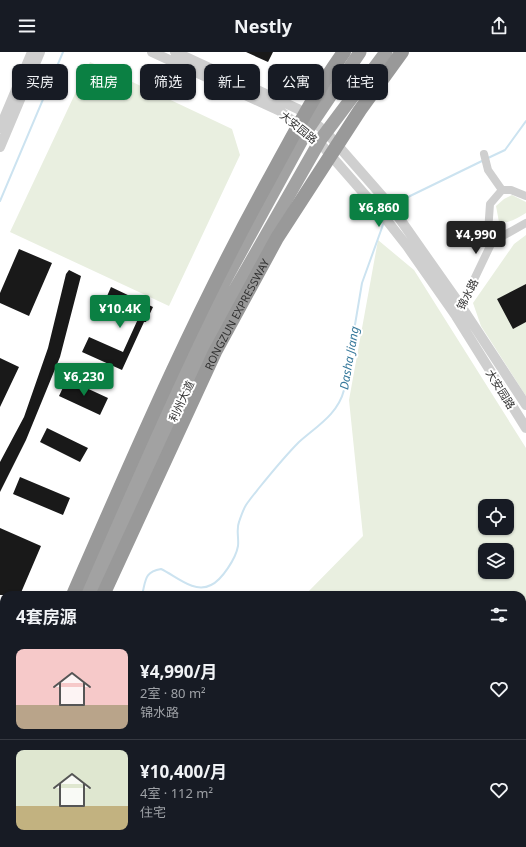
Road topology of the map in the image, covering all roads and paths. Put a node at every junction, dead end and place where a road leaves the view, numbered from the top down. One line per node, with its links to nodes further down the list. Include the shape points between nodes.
1 (32, 52): 10 (street)
2 (40, 52): 12 (street)
3 (152, 52): 9 (street, 大安园路)
4 (175, 52): 9 (street, via 298,109)
5 (344, 52): 22 (highway, bridge, via 302,120 201,311)
6 (360, 52): 9 (highway, 利州大道)
7 (386, 52): 11 (highway, 利州大道)
8 (402, 52): 25 (highway, RONGZUN EXPRESSWAY, bridge, via 360,110 277,238 215,352)
9 (310, 127): 11 (street); 23 (highway, 利州大道, via 221,288)
10 (0, 128)
11 (322, 137): 18 (street, via 390,205); 19 (street, 大安园路, via 395,230); 24 (highway, 利州大道, via 229,300 167,430)
12 (0, 147)
13 (484, 154): 14 (street, via 488,170)
14 (502, 190): 15 (street, via 511,190); 17 (street, via 490,204 488,232)
15 (526, 196)
16 (526, 223): 17 (street)
17 (492, 242): 18 (street, 锦水路)
18 (461, 306): 19 (street, 锦水路); 20 (street)
19 (456, 316): 21 (street, 大安园路)
20 (526, 405)
21 (526, 428)
22 (75, 591)
23 (86, 591)
24 (96, 591)
25 (105, 591)

